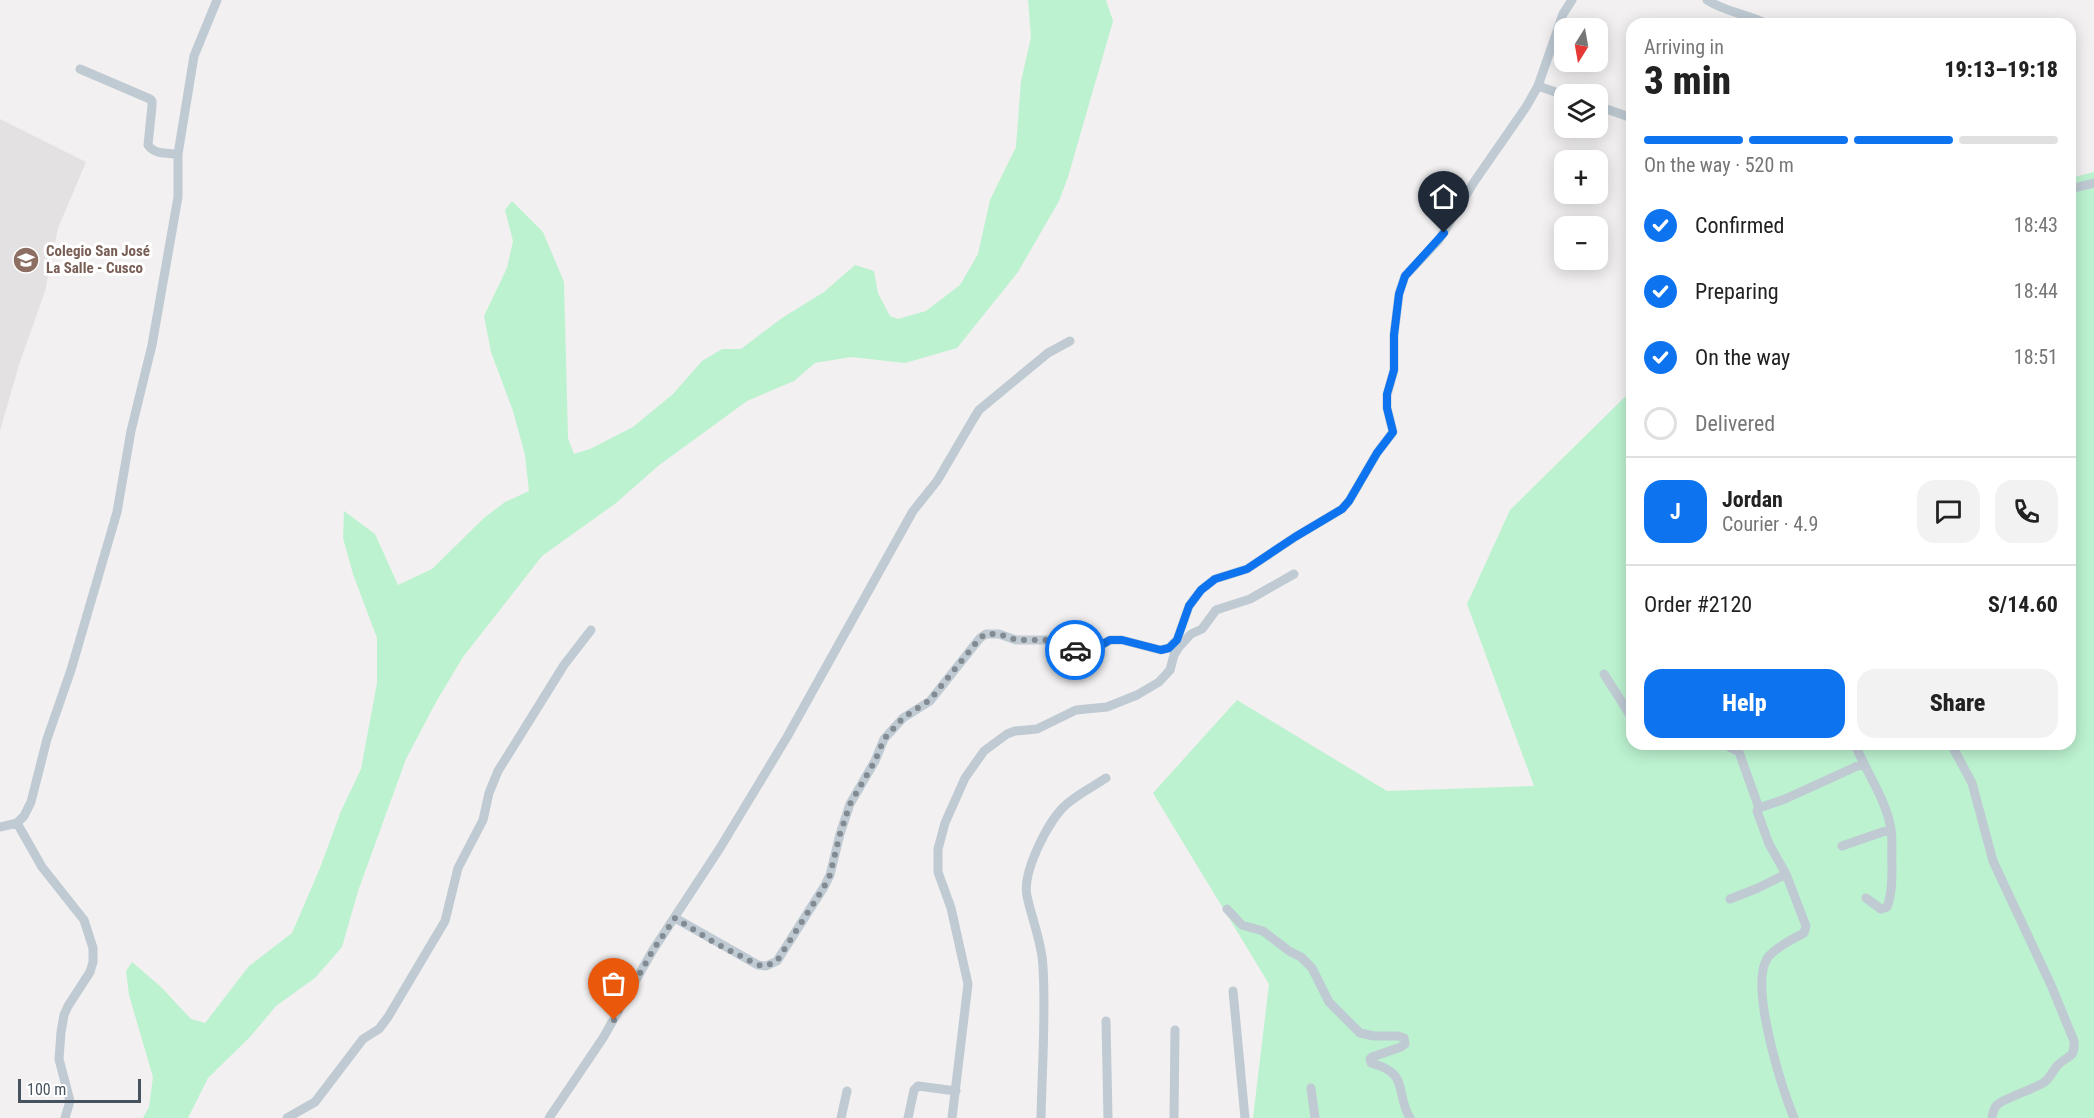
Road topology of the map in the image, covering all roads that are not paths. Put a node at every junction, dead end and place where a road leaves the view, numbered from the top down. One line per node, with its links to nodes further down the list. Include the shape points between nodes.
1 (217, 0): 10 (street, via 194,56)
2 (1572, 0): 6 (street, via 1563,14)
3 (1707, 0): 4 (street)
4 (1754, 18)
5 (80, 69): 10 (street, via 150,99 153,106 148,145 158,152)
6 (1538, 86): 7 (street); 16 (street, via 1444,233 1405,276 1394,335 1394,370 1387,394 1393,432 1349,501 1247,569 1215,579 1201,590 1189,606)
7 (1554, 92)
8 (1608, 110): 9 (street)
9 (1626, 116)
10 (178, 154): 25 (street, via 178,197 117,512 31,802)
11 (2094, 183): 12 (street)
12 (2076, 188)
13 (1070, 341): 33 (street, via 1048,353 974,418 937,481 913,511 786,737)
14 (1294, 574): 16 (street, via 1250,599 1216,610 1202,628)
15 (591, 630): 41 (street, via 564,664 498,771 483,820 458,868 445,921 388,1017 379,1029 363,1039 315,1102)
16 (1174, 648): 33 (street, via 1161,650 1110,640 1089,652 1048,640 1016,640 986,634 930,700 903,718 884,739 850,804 827,881 777,961 758,965); 39 (street, via 1170,670 1159,682 1107,707 1076,710 1037,729 1007,734 984,751 965,778 938,849 938,872 951,908 968,984)
17 (1604, 674): 18 (street)
18 (1626, 709)
19 (1735, 750): 24 (street)
20 (1857, 750): 22 (street)
21 (1954, 750): 53 (street, via 1972,783 1993,861 2074,1041 2072,1056 2058,1065 2048,1079 1998,1103)
22 (1863, 764): 24 (street); 27 (street, via 1881,798)
23 (1106, 778): 46 (street, via 1066,804 1028,872 1027,896 1042,951 1044,987)
24 (1758, 808): 29 (street, via 1769,844)
25 (17, 823): 26 (street); 40 (street, via 42,867 84,920 93,948 90,972 68,1006 61,1032 60,1068 70,1101)
26 (0, 827)
27 (1891, 829): 28 (street); 30 (street, via 1889,902 1881,909)
28 (1842, 846)
29 (1786, 874): 31 (street); 52 (street, via 1806,930 1769,956 1762,968 1761,993 1781,1084)
30 (1866, 898)
31 (1730, 899)
32 (1227, 909): 51 (street, via 1242,925 1263,931 1301,957 1312,968 1329,1002 1360,1033 1404,1038 1401,1047 1370,1059 1399,1079)
33 (675, 918): 42 (street, via 603,1038)
34 (1233, 991): 49 (street)
35 (1106, 1021): 47 (street)
36 (1175, 1030): 48 (street)
37 (1311, 1089): 50 (street)
38 (847, 1091): 43 (street)
39 (956, 1091): 44 (street, via 918,1086); 45 (street)
40 (65, 1118)
41 (286, 1118)
42 (549, 1118)
43 (841, 1118)
44 (908, 1118)
45 (952, 1118)
46 (1041, 1118)
47 (1108, 1118)
48 (1174, 1118)
49 (1245, 1118)
50 (1315, 1118)
51 (1410, 1118)
52 (1794, 1118)
53 (1992, 1118)

